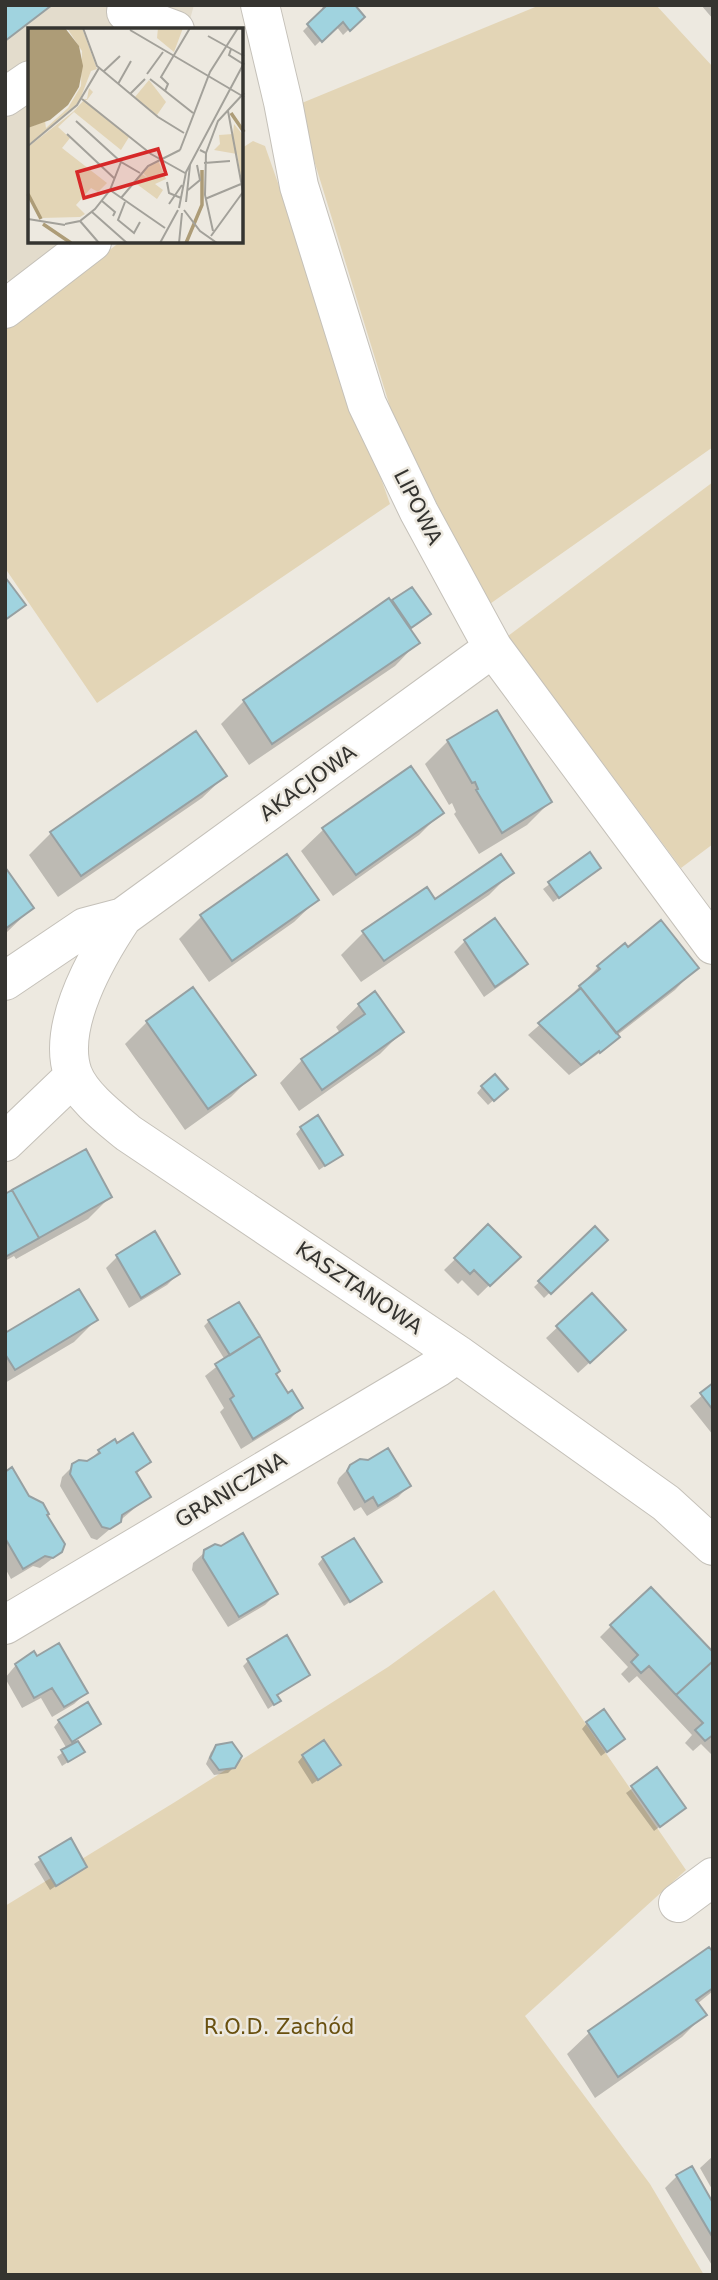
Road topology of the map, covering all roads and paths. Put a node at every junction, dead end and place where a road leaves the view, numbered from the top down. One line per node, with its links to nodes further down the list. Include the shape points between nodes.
1 (259, 14): 8 (street, LIPOWA, via 299,186 367,404)
2 (118, 16): 3 (street)
3 (167, 28)
4 (28, 81): 5 (street)
5 (5, 97)
6 (91, 243): 7 (street)
7 (5, 309)
8 (493, 648): 9 (street, AKACJOWA); 10 (street, LIPOWA)
9 (123, 918): 11 (street, AKACJOWA, via 85,927); 12 (street, AKACJOWA, via 98,955 80,997 71,1032)
10 (713, 945)
11 (5, 981)
12 (74, 1076): 13 (street); 14 (street, KASZTANOWA, via 98,1108 128,1133)
13 (5, 1142)
14 (457, 1354): 15 (street, KASZTANOWA, via 666,1503); 16 (street, GRANICZNA)
15 (711, 1541)
16 (5, 1625)
17 (713, 1877): 18 (street)
18 (678, 1903)

